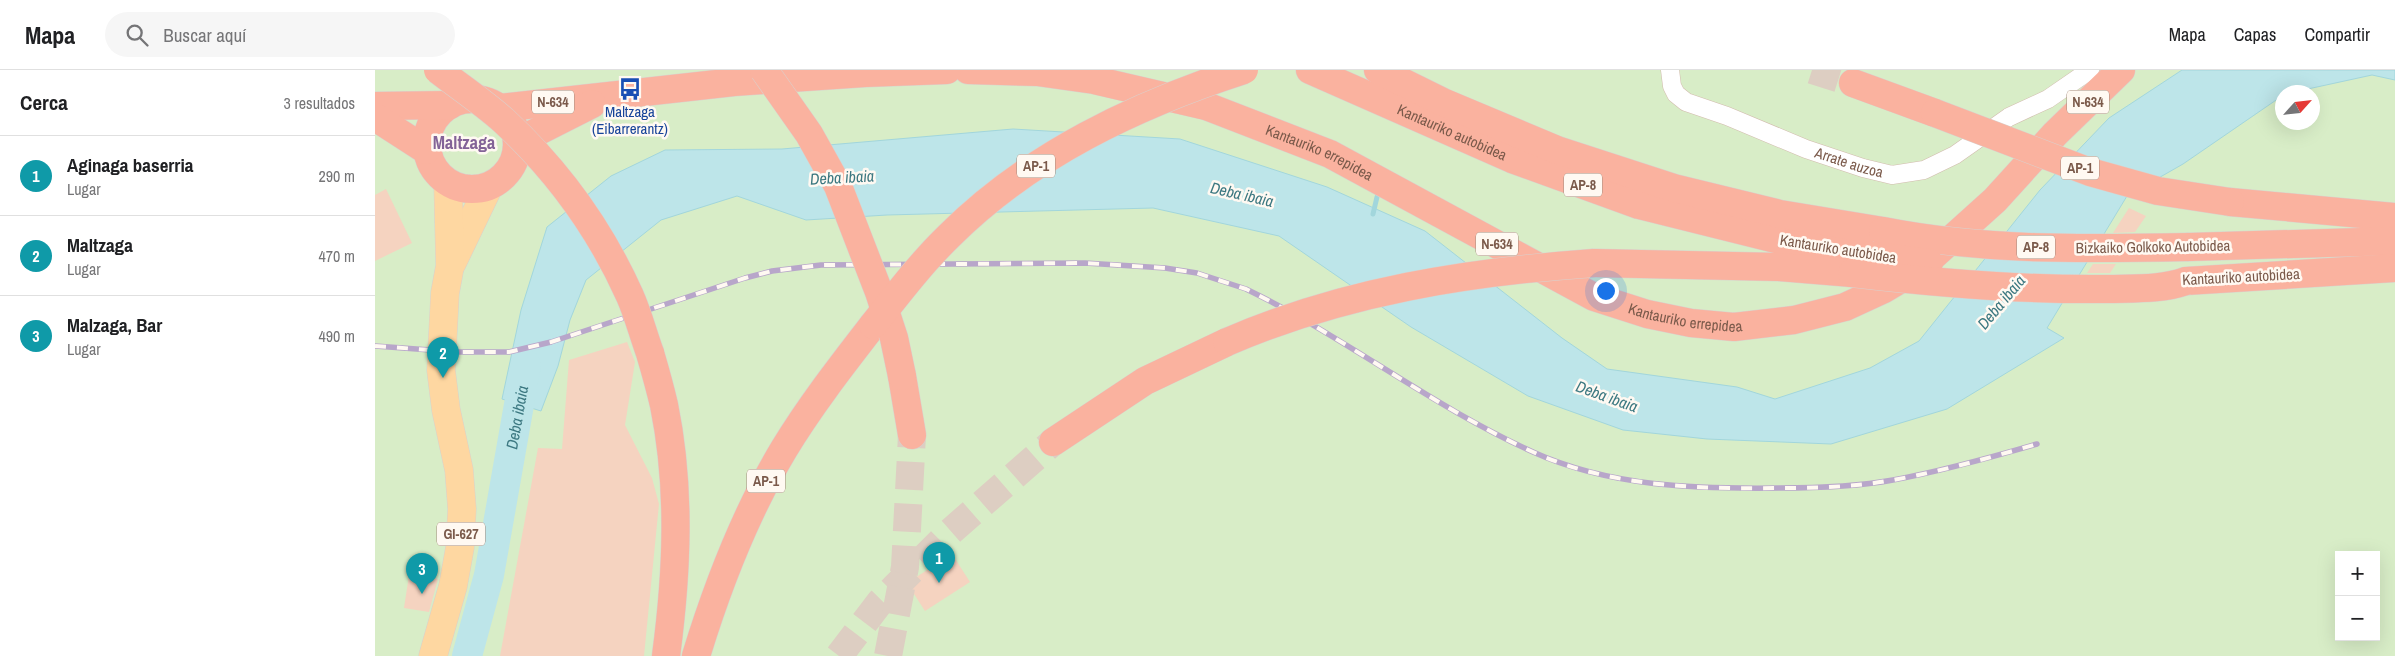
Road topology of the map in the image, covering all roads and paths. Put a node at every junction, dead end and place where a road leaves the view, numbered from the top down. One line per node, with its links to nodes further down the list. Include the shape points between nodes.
1 (438, 70): 30 (highway, bridge, via 503,121 547,163 602,241 630,297 664,405 676,499 673,600)
2 (764, 70): 27 (highway, bridge, via 809,134 838,186 894,338)
3 (947, 70): 12 (highway, N-634, via 734,82)
4 (969, 70): 10 (highway, Kantauriko errepidea / N-634, via 1046,73 1094,80 1206,106 1330,154 1594,297 1647,314 1691,323 1734,326 1794,320 1845,307 1884,290 1909,274 1995,200 2055,134)
5 (1244, 70): 31 (highway, AP-1, bridge, via 1142,108 1095,131 1041,162 949,236 873,325 790,440 734,547)
6 (1310, 70): 24 (highway, Kantauriko autobidea / AP-8, via 1512,158 1639,205)
7 (1378, 70): 22 (highway, Kantauriko autobidea / AP-8, via 1445,103 1557,150 1674,188 1780,214)
8 (1671, 70): 9 (street, Arrate auzoa, via 1672,86 1686,102 1806,149 1892,175 1924,170 1955,155 2009,118 2048,99)
9 (2090, 70)
10 (2121, 70)
11 (1853, 84): 21 (highway, AP-1, bridge, via 2090,172 2158,191 2230,202)
12 (606, 97): 15 (highway, N-634); 17 (highway, N-634)
13 (450, 105): 14 (highway, N-634); 15 (highway, N-634, via 473,98); 18 (highway, N-634, via 439,112 428,130)
14 (375, 106)
15 (500, 108): 17 (highway, N-634, via 513,124)
16 (375, 118): 18 (highway)
17 (517, 142): 20 (highway, via 510,169 503,178)
18 (426, 150): 19 (highway, via 432,167)
19 (448, 183): 20 (highway, via 467,190); 25 (main road, GI-627)
20 (489, 186): 25 (main road, GI-627)
21 (2395, 217)
22 (1883, 231): 23 (highway, Bizkaiko Golkoko Autobidea / AP-8, bridge, via 1922,239 2015,247 2189,247)
23 (2395, 240)
24 (1862, 264): 26 (highway, Kantauriko autobidea / AP-8, bridge, via 2186,281); 28 (highway, bridge, via 1594,263 1455,276 1385,291 1302,314 1227,342 1145,381)
25 (450, 266): 29 (main road, GI-627, via 444,302 441,370 459,470 462,509 453,586)
26 (2395, 268)
27 (912, 435)
28 (1053, 442)
29 (433, 656)
30 (666, 656)
31 (696, 656)

